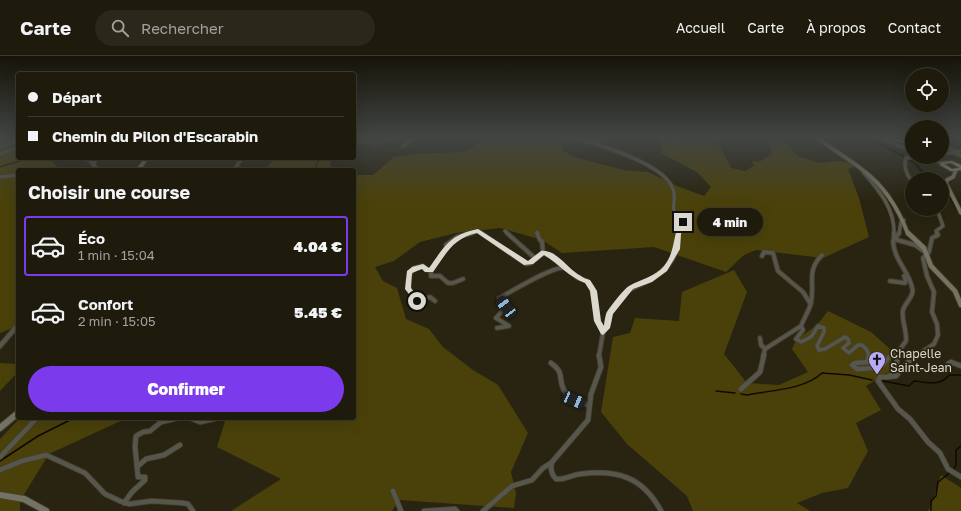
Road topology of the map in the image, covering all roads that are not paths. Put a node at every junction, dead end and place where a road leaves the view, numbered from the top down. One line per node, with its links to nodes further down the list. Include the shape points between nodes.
1 (635, 158): 39 (street, via 662,175 674,189 673,215 683,222 672,260 650,280 627,292 610,314 607,328)
2 (846, 158): 8 (main road)
3 (90, 160): 10 (street)
4 (95, 160): 10 (street)
5 (905, 160): 13 (street)
6 (949, 160): 7 (main road)
7 (952, 162): 12 (main road)
8 (854, 163): 19 (main road, via 882,188); 22 (street, via 873,183 890,207 894,218)
9 (942, 164): 11 (main road)
10 (94, 166)
11 (949, 169): 12 (main road); 15 (main road)
12 (960, 169): 15 (main road)
13 (906, 172)
14 (16, 175): 16 (street)
15 (954, 175): 17 (main road, via 946,183)
16 (0, 177)
17 (961, 213)
18 (939, 216): 24 (street, via 943,226 936,231 938,235 932,238 929,252)
19 (904, 220): 22 (street, via 901,222 899,235); 24 (main road, via 908,234 924,248)
20 (504, 231): 27 (street)
21 (537, 232): 23 (street, via 542,241)
22 (894, 239): 24 (street, via 908,242); 30 (street, via 892,250)
23 (543, 253): 27 (street); 28 (street, via 551,256)
24 (926, 254): 35 (main road, via 931,266 955,291); 47 (street, via 923,258 934,292 932,312 938,331 937,340 910,361 896,376)
25 (822, 255): 34 (street, via 812,265)
26 (762, 256): 34 (street, via 764,252 773,253 778,271 805,294)
27 (536, 259): 29 (street, via 526,264 478,231 458,238 448,245)
28 (566, 269): 38 (street, via 561,267 550,270 499,298 506,307 496,318 509,326); 39 (street, via 592,286 597,321)
29 (431, 270): 31 (street, via 431,276 440,276 446,284); 33 (street, via 423,266 409,272 408,289 417,301 430,297)
30 (904, 271): 32 (street, via 905,283); 43 (street, via 912,286 912,297 903,310 907,340)
31 (463, 279)
32 (890, 281)
33 (435, 301)
34 (810, 303): 36 (street)
35 (961, 305)
36 (801, 326): 42 (street); 43 (street, via 803,330 796,339 801,342 813,336 816,327 824,328 817,346 818,350 825,349 845,337 849,343 843,348 846,352 849,353 858,345 862,345 870,356 868,362 852,365 857,369 882,366 888,357)
37 (16, 327): 41 (street)
38 (497, 328)
39 (603, 332): 49 (street, via 599,356 601,368)
40 (760, 338): 42 (street)
41 (1, 345)
42 (765, 349): 48 (street, via 760,372)
43 (895, 356): 47 (street, via 895,373)
44 (551, 363): 49 (street, via 559,369 564,390 574,400)
45 (948, 364): 46 (street)
46 (961, 366)
47 (887, 377): 61 (street, via 880,377 878,381 883,389 898,409 940,453 948,469)
48 (741, 389)
49 (588, 405): 58 (street, via 588,420 584,427)
50 (16, 415): 55 (main road)
51 (35, 420): 57 (street)
52 (170, 420): 59 (street, via 136,436)
53 (195, 420): 54 (street)
54 (209, 420)
55 (0, 428)
56 (180, 445): 59 (street, via 164,455 146,459)
57 (0, 457)
58 (552, 462): 70 (street, via 532,480 512,486); 71 (street, via 551,471 559,480 578,474 610,473 636,481 646,488)
59 (137, 467): 64 (street, via 138,477 145,477 145,480)
60 (0, 470): 64 (street, via 46,455 85,473 105,494)
61 (961, 477)
62 (393, 491): 67 (street)
63 (0, 495): 65 (main road, via 27,499)
64 (124, 503): 66 (street, via 183,503 188,504)
65 (46, 511)
66 (193, 511)
67 (401, 511)
68 (424, 511): 69 (street)
69 (457, 511)
70 (482, 511)
71 (661, 511)

